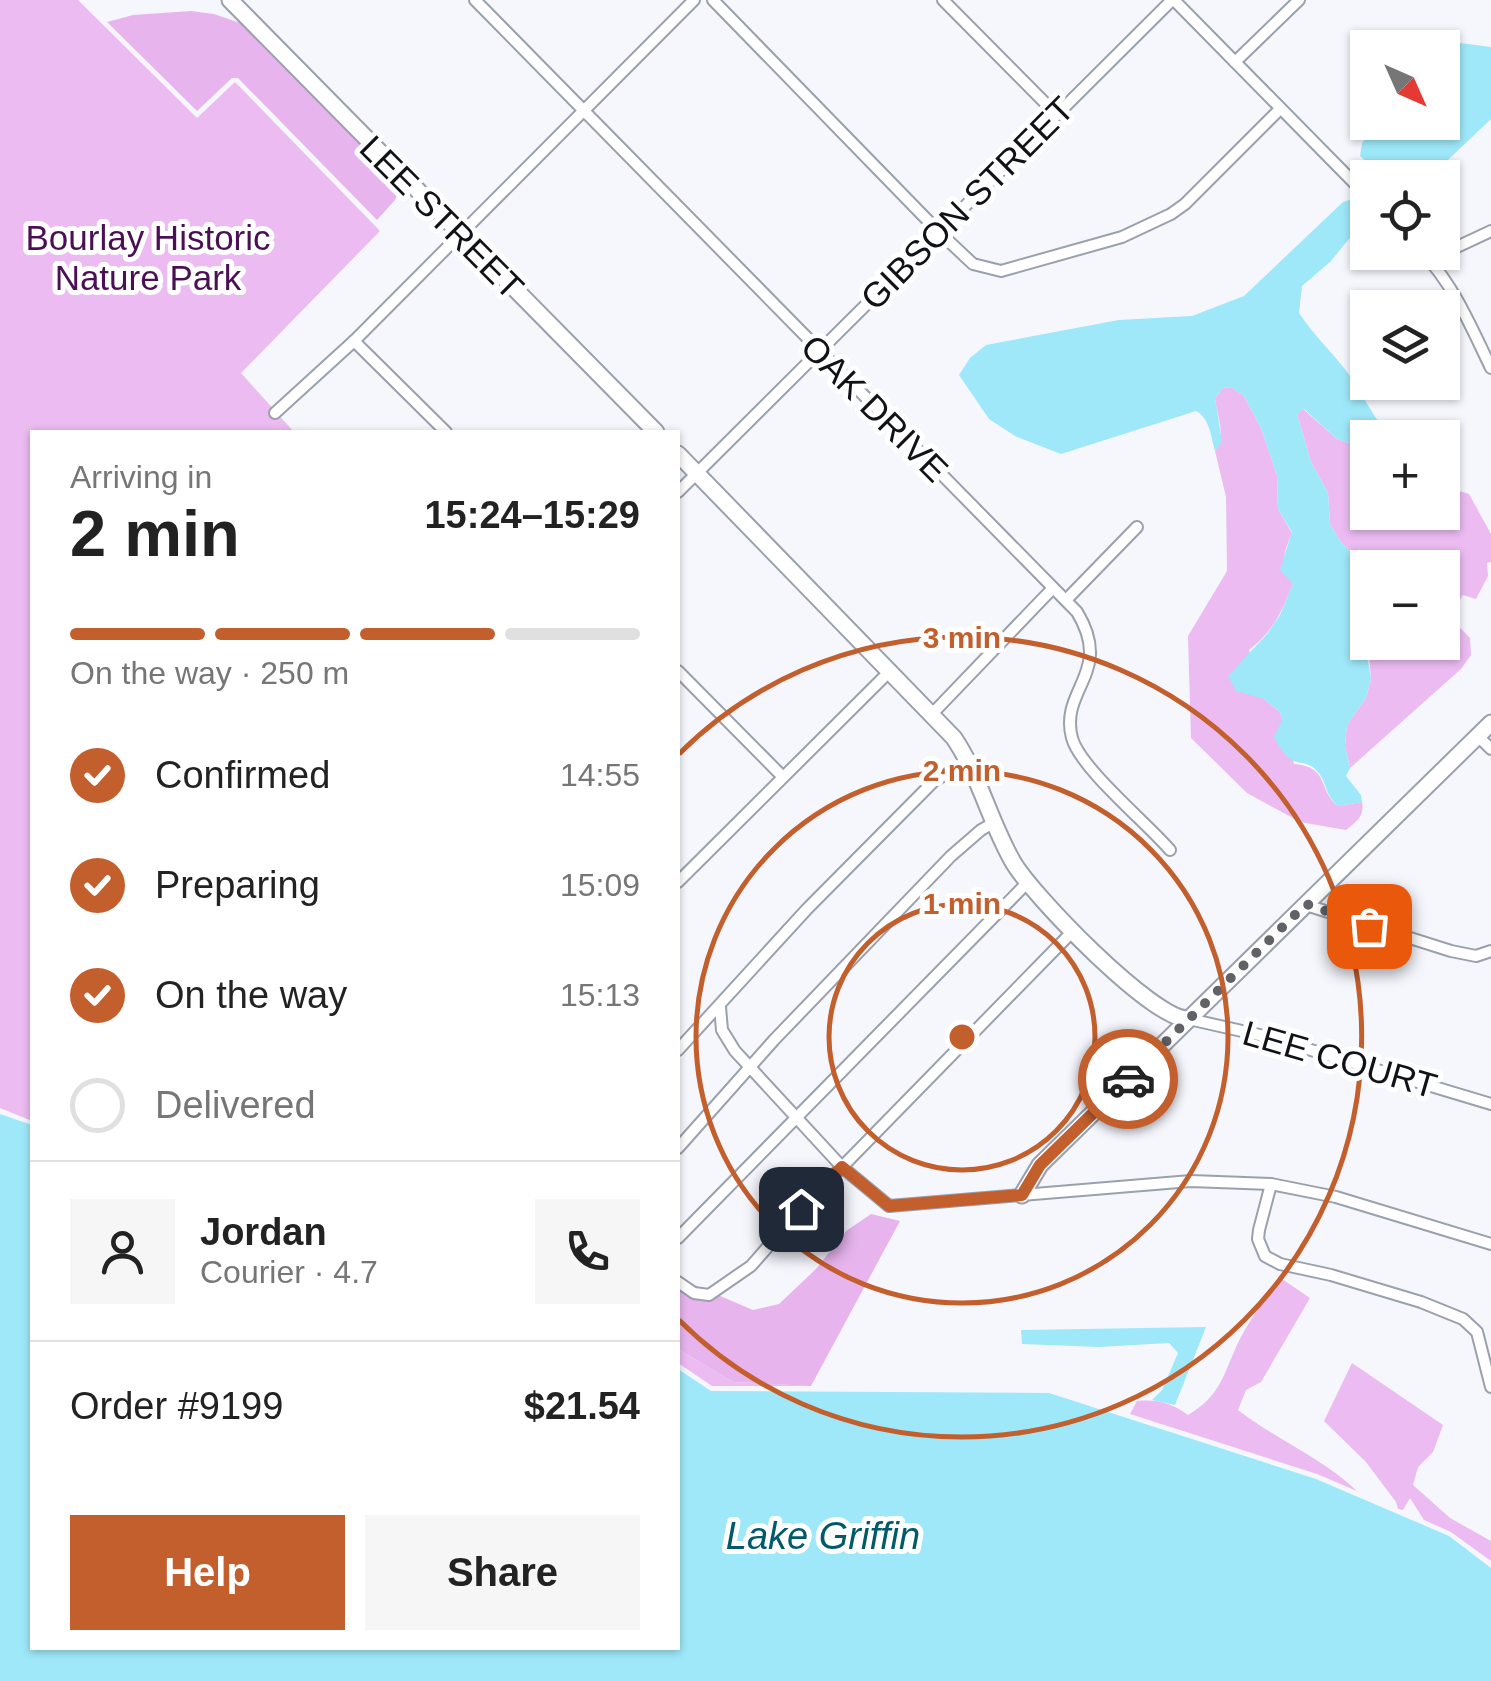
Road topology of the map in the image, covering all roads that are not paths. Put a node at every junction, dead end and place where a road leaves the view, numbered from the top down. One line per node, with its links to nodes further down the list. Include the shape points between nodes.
1 (230, 0): 15 (street, LEE STREET)
2 (475, 0): 10 (street, OAK DRIVE)
3 (694, 0): 10 (street)
4 (713, 0): 13 (street)
5 (944, 0): 11 (street)
6 (1173, 0): 8 (street); 11 (street, GIBSON STREET)
7 (1299, 0): 8 (street)
8 (1235, 62): 9 (street)
9 (1280, 109): 12 (street); 13 (street, via 1185,204 1122,237 1001,271 973,264)
10 (584, 113): 15 (street); 19 (street, OAK DRIVE)
11 (1056, 114): 13 (street, GIBSON STREET)
12 (1350, 179)
13 (938, 232): 19 (street, GIBSON STREET)
14 (1491, 232): 16 (street)
15 (461, 236): 18 (street); 23 (street, LEE STREET)
16 (1460, 243)
17 (1436, 270): 20 (street)
18 (354, 341): 21 (street); 22 (street)
19 (819, 351): 25 (street, GIBSON STREET); 28 (street, OAK DRIVE)
20 (1491, 368)
21 (275, 412)
22 (444, 430)
23 (654, 430)
24 (680, 456): 25 (street)
25 (696, 473): 26 (street, GIBSON STREET); 30 (street)
26 (680, 490)
27 (1137, 527): 29 (street)
28 (1054, 588): 29 (street, OAK DRIVE); 32 (street)
29 (1066, 600): 39 (street, OAK DRIVE, via 1085,625 1092,650 1072,709 1073,743)
30 (891, 670): 32 (street); 37 (street)
31 (680, 672): 37 (street)
32 (934, 714): 36 (street)
33 (1491, 722): 34 (street)
34 (1478, 736): 35 (street); 42 (street)
35 (1491, 749)
36 (970, 762): 38 (street); 45 (street, via 935,780)
37 (782, 776): 40 (street)
38 (995, 822): 41 (street); 48 (street, via 952,856)
39 (1170, 850)
40 (680, 880)
41 (1028, 882): 43 (street); 50 (street)
42 (1306, 904): 44 (street, via 1451,951); 46 (street)
43 (1073, 931): 46 (street, via 1132,987 1174,1018); 52 (street)
44 (1491, 951)
45 (720, 1007): 47 (street); 48 (street, via 726,1041)
46 (1188, 1018): 49 (street, LEE COURT); 54 (street, via 1040,1165)
47 (680, 1048)
48 (750, 1068): 50 (street); 51 (street)
49 (1491, 1104)
50 (797, 1119): 52 (street); 55 (street)
51 (680, 1146)
52 (842, 1167): 54 (street, via 889,1206); 57 (street, via 726,1286 704,1296)
53 (1271, 1184): 54 (street, via 1191,1181); 56 (street); 58 (street, via 1258,1240 1265,1256 1463,1319 1477,1332)
54 (1022, 1195)
55 (680, 1236)
56 (1491, 1244)
57 (680, 1283)
58 (1491, 1387)

